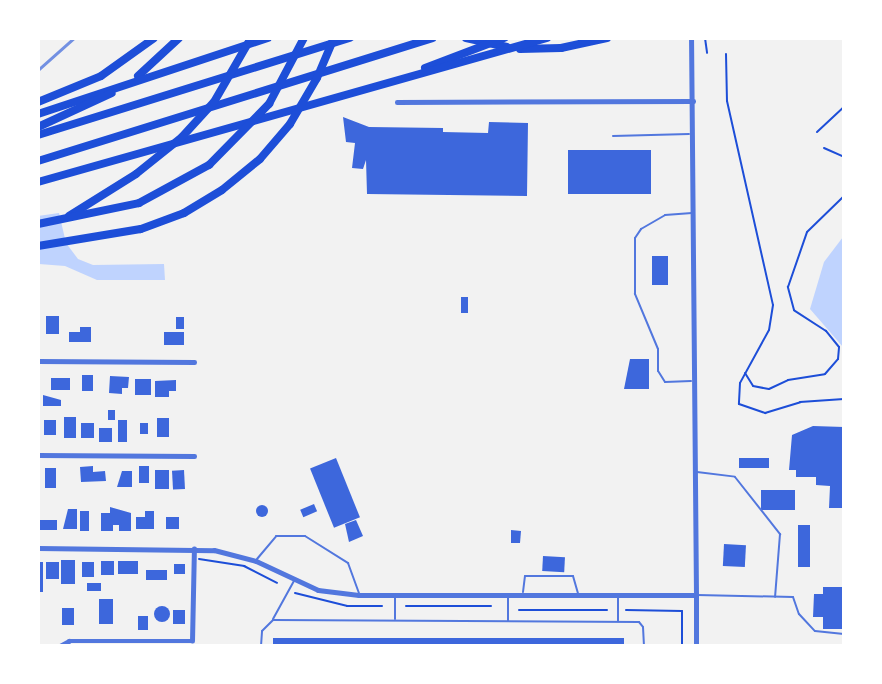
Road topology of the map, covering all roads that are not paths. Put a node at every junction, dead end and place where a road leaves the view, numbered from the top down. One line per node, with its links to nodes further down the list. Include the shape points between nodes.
1 (154, 38): 16 (highway, via 101,76)
2 (251, 38): 27 (highway, via 214,102 173,145 101,197)
3 (268, 38): 18 (highway)
4 (303, 38): 26 (highway, via 269,104 209,165 139,203)
5 (334, 38): 28 (highway, via 290,124 260,159 222,190 184,213 141,229)
6 (350, 38): 21 (highway)
7 (432, 38): 23 (highway)
8 (466, 38): 11 (highway, via 522,49 561,48)
9 (504, 38): 14 (highway)
10 (547, 38): 14 (highway)
11 (607, 38)
12 (691, 38): 15 (street)
13 (179, 39): 19 (highway, via 130,82)
14 (393, 82): 24 (highway)
15 (694, 101): 17 (street); 20 (street)
16 (38, 102)
17 (397, 102)
18 (38, 114)
19 (38, 127)
20 (694, 134): 22 (lane); 25 (street)
21 (38, 135)
22 (613, 136)
23 (38, 162)
24 (38, 182)
25 (695, 213): 31 (street); 31 (lane, via 665,215 641,229 635,238 635,294 658,349 658,371 665,382)
26 (38, 224)
27 (38, 231)
28 (38, 246)
29 (38, 361): 30 (street)
30 (194, 362)
31 (695, 381): 34 (street)
32 (38, 455): 33 (street)
33 (194, 456)
34 (696, 472): 45 (street); 46 (lane, via 735,477 780,534)
35 (38, 548): 36 (street)
36 (194, 548): 37 (street); 52 (street, via 192,641 69,642)
37 (256, 561): 38 (street); 39 (lane, via 276,536 304,536 348,563)
38 (294, 580): 39 (street, via 318,590); 47 (lane)
39 (359, 595): 40 (street)
40 (395, 595): 41 (street); 48 (lane)
41 (508, 595): 42 (street); 49 (lane)
42 (523, 595): 43 (street); 43 (lane, via 527,575 575,577)
43 (578, 595): 44 (street)
44 (618, 595): 45 (street); 50 (lane)
45 (696, 595): 46 (lane); 55 (street)
46 (775, 597): 51 (lane, via 793,597 799,614 815,631)
47 (273, 620): 48 (lane); 53 (lane, via 262,631)
48 (395, 620): 49 (lane)
49 (508, 621): 50 (lane)
50 (618, 621): 54 (lane, via 642,623)
51 (844, 634)
52 (60, 646)
53 (261, 646)
54 (644, 646)
55 (696, 646)

